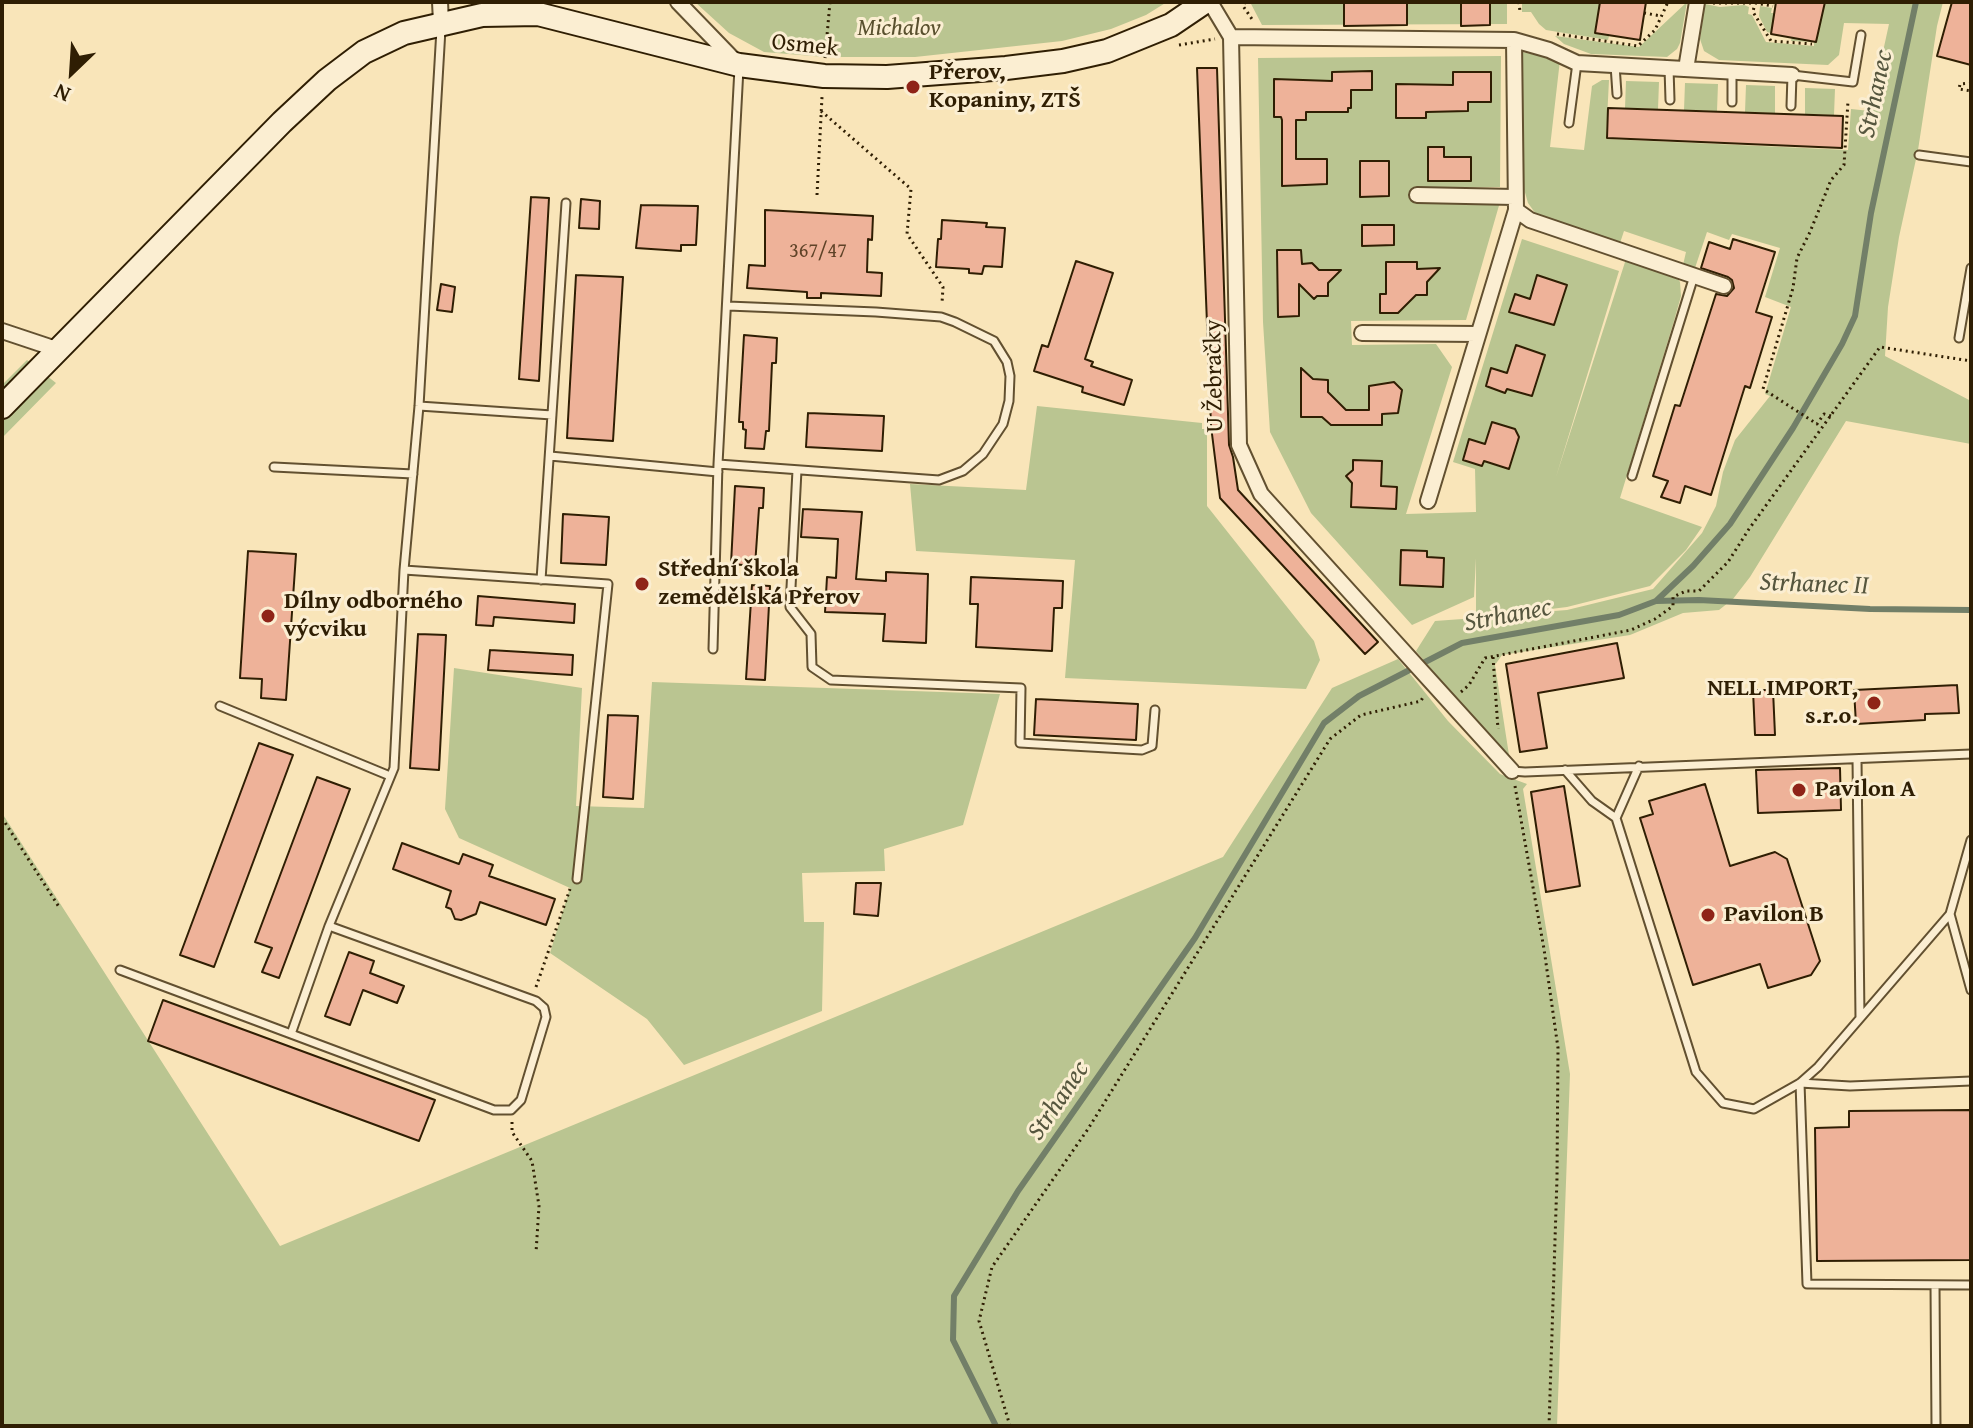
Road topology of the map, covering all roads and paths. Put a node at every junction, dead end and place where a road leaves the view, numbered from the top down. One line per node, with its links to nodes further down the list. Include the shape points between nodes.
1 (514, 2): 16 (street)
2 (678, 2): 25 (street)
3 (830, 2): 31 (path)
4 (1208, 2): 21 (street, U Žebračky); 31 (street, Osmek, via 1141,39 1063,61 932,75)
5 (1245, 2): 18 (path)
6 (1519, 2): 14 (path)
7 (1668, 2): 17 (path)
8 (1697, 2): 28 (street)
9 (1709, 2): 11 (path)
10 (1755, 2): 11 (path); 12 (path); 23 (path, via 1753,12 1771,41)
11 (1721, 3)
12 (1773, 6)
13 (440, 12): 16 (street, Osmek); 56 (street, Osmek, via 364,52 327,80); 58 (lane)
14 (1520, 12)
15 (1644, 13): 17 (path)
16 (538, 14): 25 (street, Osmek)
17 (1661, 16): 19 (path, via 1638,46)
18 (1259, 28)
19 (1553, 34)
20 (1861, 35): 30 (lane, via 1853,82)
21 (1231, 37): 22 (street); 73 (street, U Žebračky, via 1239,445 1261,494)
22 (1514, 40): 24 (street); 46 (street)
23 (1812, 44)
24 (1577, 63): 26 (street); 40 (lane)
25 (739, 65): 31 (street, Osmek); 50 (lane)
26 (1615, 65): 27 (street); 34 (lane)
27 (1669, 68): 28 (street); 35 (lane)
28 (1686, 69): 29 (street)
29 (1732, 72): 30 (street); 37 (lane)
30 (1792, 75): 38 (lane)
31 (824, 76): 39 (path)
32 (1971, 83): 33 (path, via 1960,84 1959,89)
33 (1971, 91)
34 (1617, 94)
35 (1670, 100)
36 (1848, 101): 61 (path, via 1844,165 1831,180 1797,258 1763,389 1817,424 1824,414)
37 (1732, 102)
38 (1791, 106)
39 (821, 111): 43 (path); 51 (path, via 911,189 907,234 943,287)
40 (1569, 123)
41 (1919, 155): 42 (lane)
42 (1971, 162)
43 (817, 195)
44 (1417, 195): 46 (street)
45 (566, 203): 60 (lane)
46 (1515, 203): 48 (street, via 1530,220); 54 (street)
47 (1971, 268): 55 (lane)
48 (1694, 276): 49 (street); 67 (lane)
49 (1724, 286)
50 (728, 306): 51 (lane); 64 (lane)
51 (941, 317): 65 (lane, via 994,341 1007,362 1009,401 1003,424 983,454 963,471 939,480)
52 (2, 331): 56 (street)
53 (1362, 333): 54 (street)
54 (1477, 334): 68 (street)
55 (1959, 338)
56 (59, 350): 59 (street, Osmek)
57 (1971, 361): 61 (path, via 1880,347)
58 (419, 406): 60 (lane); 66 (lane)
59 (2, 407)
60 (552, 415): 62 (lane)
61 (1832, 416): 72 (path, via 1728,562 1699,591 1673,597 1673,606 1631,630)
62 (550, 456): 64 (lane); 70 (lane)
63 (274, 467): 66 (lane)
64 (718, 468): 65 (lane); 71 (lane)
65 (797, 470): 76 (lane, via 790,607 811,634 812,667 831,680 1021,688 1020,743 1142,750 1152,746)
66 (413, 474): 69 (lane)
67 (1632, 476)
68 (1428, 501)
69 (404, 570): 70 (lane); 83 (lane)
70 (541, 580): 87 (lane, via 608,584)
71 (713, 649)
72 (1493, 657): 74 (path, via 1485,658 1469,685); 77 (path)
73 (1431, 683): 74 (street, U Žebračky); 102 (path, via 1421,701 1361,715 1330,739 1088,1129 992,1267 979,1321)
74 (1449, 703): 82 (street, U Žebračky)
75 (220, 706): 83 (lane)
76 (1155, 710)
77 (1498, 737)
78 (1971, 754): 79 (lane)
79 (1857, 759): 80 (lane); 94 (lane)
80 (1639, 766): 81 (lane); 85 (lane)
81 (1565, 770): 82 (lane); 85 (lane, via 1592,801)
82 (1512, 771): 103 (path, via 1558,1048)
83 (390, 776): 90 (lane)
84 (2, 818): 88 (path)
85 (1616, 818): 97 (lane, via 1696,1072 1723,1103 1754,1109)
86 (1971, 840): 89 (lane)
87 (577, 879): 93 (path)
88 (59, 907)
89 (1950, 914): 92 (lane); 94 (lane)
90 (329, 926): 93 (lane); 95 (lane)
91 (120, 970): 95 (lane)
92 (1971, 990)
93 (532, 999): 98 (lane, via 546,1017 521,1100)
94 (1860, 1018): 97 (lane)
95 (291, 1034): 98 (lane, via 494,1110)
96 (1971, 1081): 97 (lane)
97 (1800, 1083): 100 (lane, via 1807,1284)
98 (511, 1110): 99 (path, via 512,1132 532,1161 539,1206)
99 (536, 1253)
100 (1935, 1285): 101 (lane); 104 (lane)
101 (1971, 1285)
102 (1010, 1426)
103 (1549, 1426)
104 (1936, 1426)

